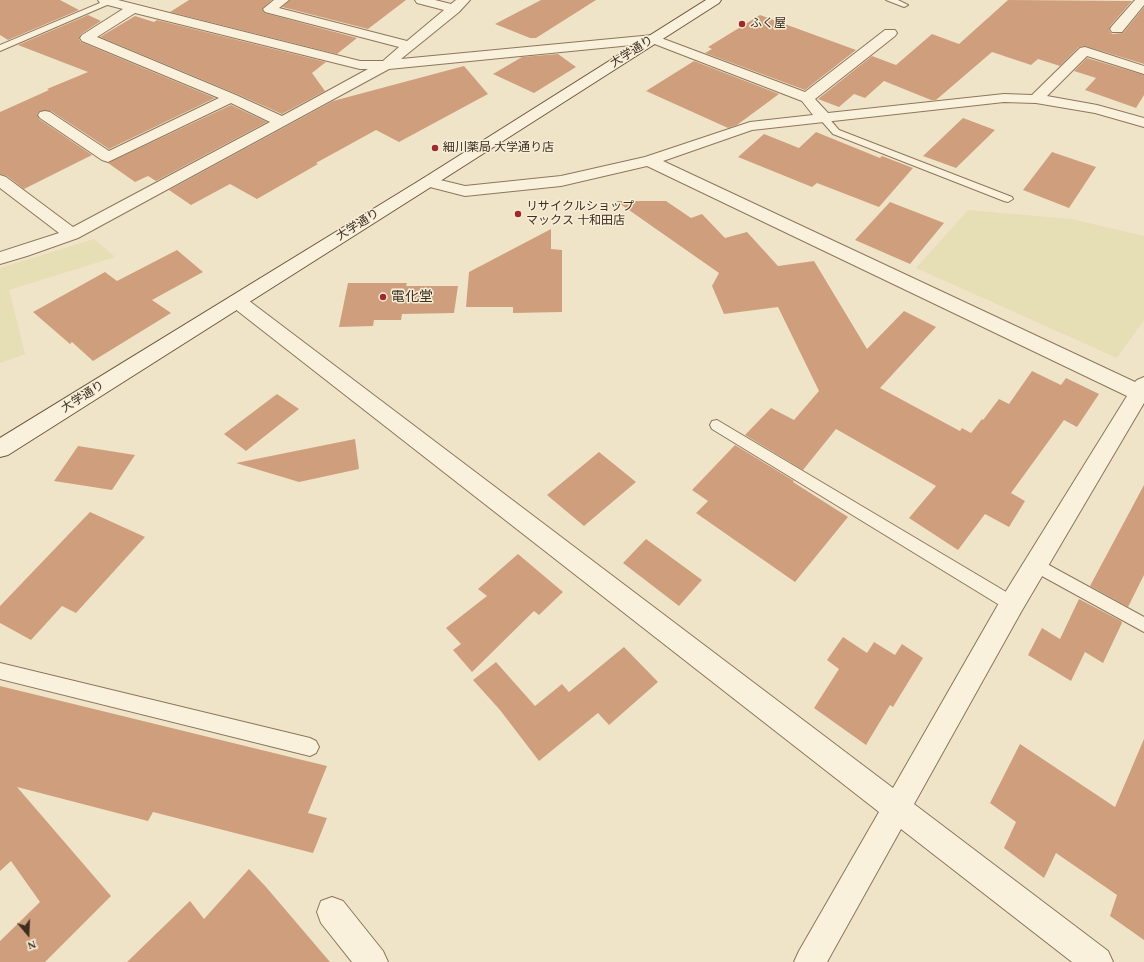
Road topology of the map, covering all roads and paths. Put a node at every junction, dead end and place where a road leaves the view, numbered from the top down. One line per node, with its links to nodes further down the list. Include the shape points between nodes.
1 (283, 0): 13 (street, via 269,9)
2 (421, 0): 7 (street)
3 (715, 0): 12 (street, 大学通り)
4 (890, 0): 8 (lane)
5 (1142, 0): 10 (street)
6 (107, 1): 9 (street); 14 (lane)
7 (460, 4): 13 (street)
8 (904, 5)
9 (132, 9): 15 (street, via 360,65); 17 (street, via 87,38)
10 (1117, 29)
11 (890, 33): 18 (street)
12 (653, 39): 15 (street); 18 (street); 26 (street, 大学通り)
13 (410, 46): 15 (street)
14 (0, 48)
15 (386, 65): 22 (street)
16 (1144, 70): 19 (street, via 1085,51)
17 (231, 98): 20 (street, via 108,157); 22 (street)
18 (807, 98): 21 (street)
19 (1036, 99): 21 (street, via 1004,98); 23 (street, via 1097,109)
20 (45, 115)
21 (823, 117): 24 (street, via 750,126); 27 (lane, via 836,132)
22 (281, 122): 28 (street)
23 (1144, 123)
24 (649, 161): 26 (street, via 561,182 465,191); 31 (street)
25 (0, 180): 28 (street)
26 (428, 182): 30 (street, 大学通り)
27 (1008, 199)
28 (72, 234): 29 (street)
29 (0, 258)
30 (237, 301): 33 (street, 大学通り); 39 (street)
31 (1143, 391): 34 (street)
32 (717, 425): 35 (lane)
33 (0, 449)
34 (1036, 565): 35 (street); 36 (lane)
35 (1012, 604): 39 (street)
36 (1144, 625)
37 (0, 671): 38 (lane)
38 (310, 747)
39 (897, 807): 42 (street); 43 (street)
40 (332, 912): 41 (street)
41 (372, 962)
42 (810, 962)
43 (1097, 962)

